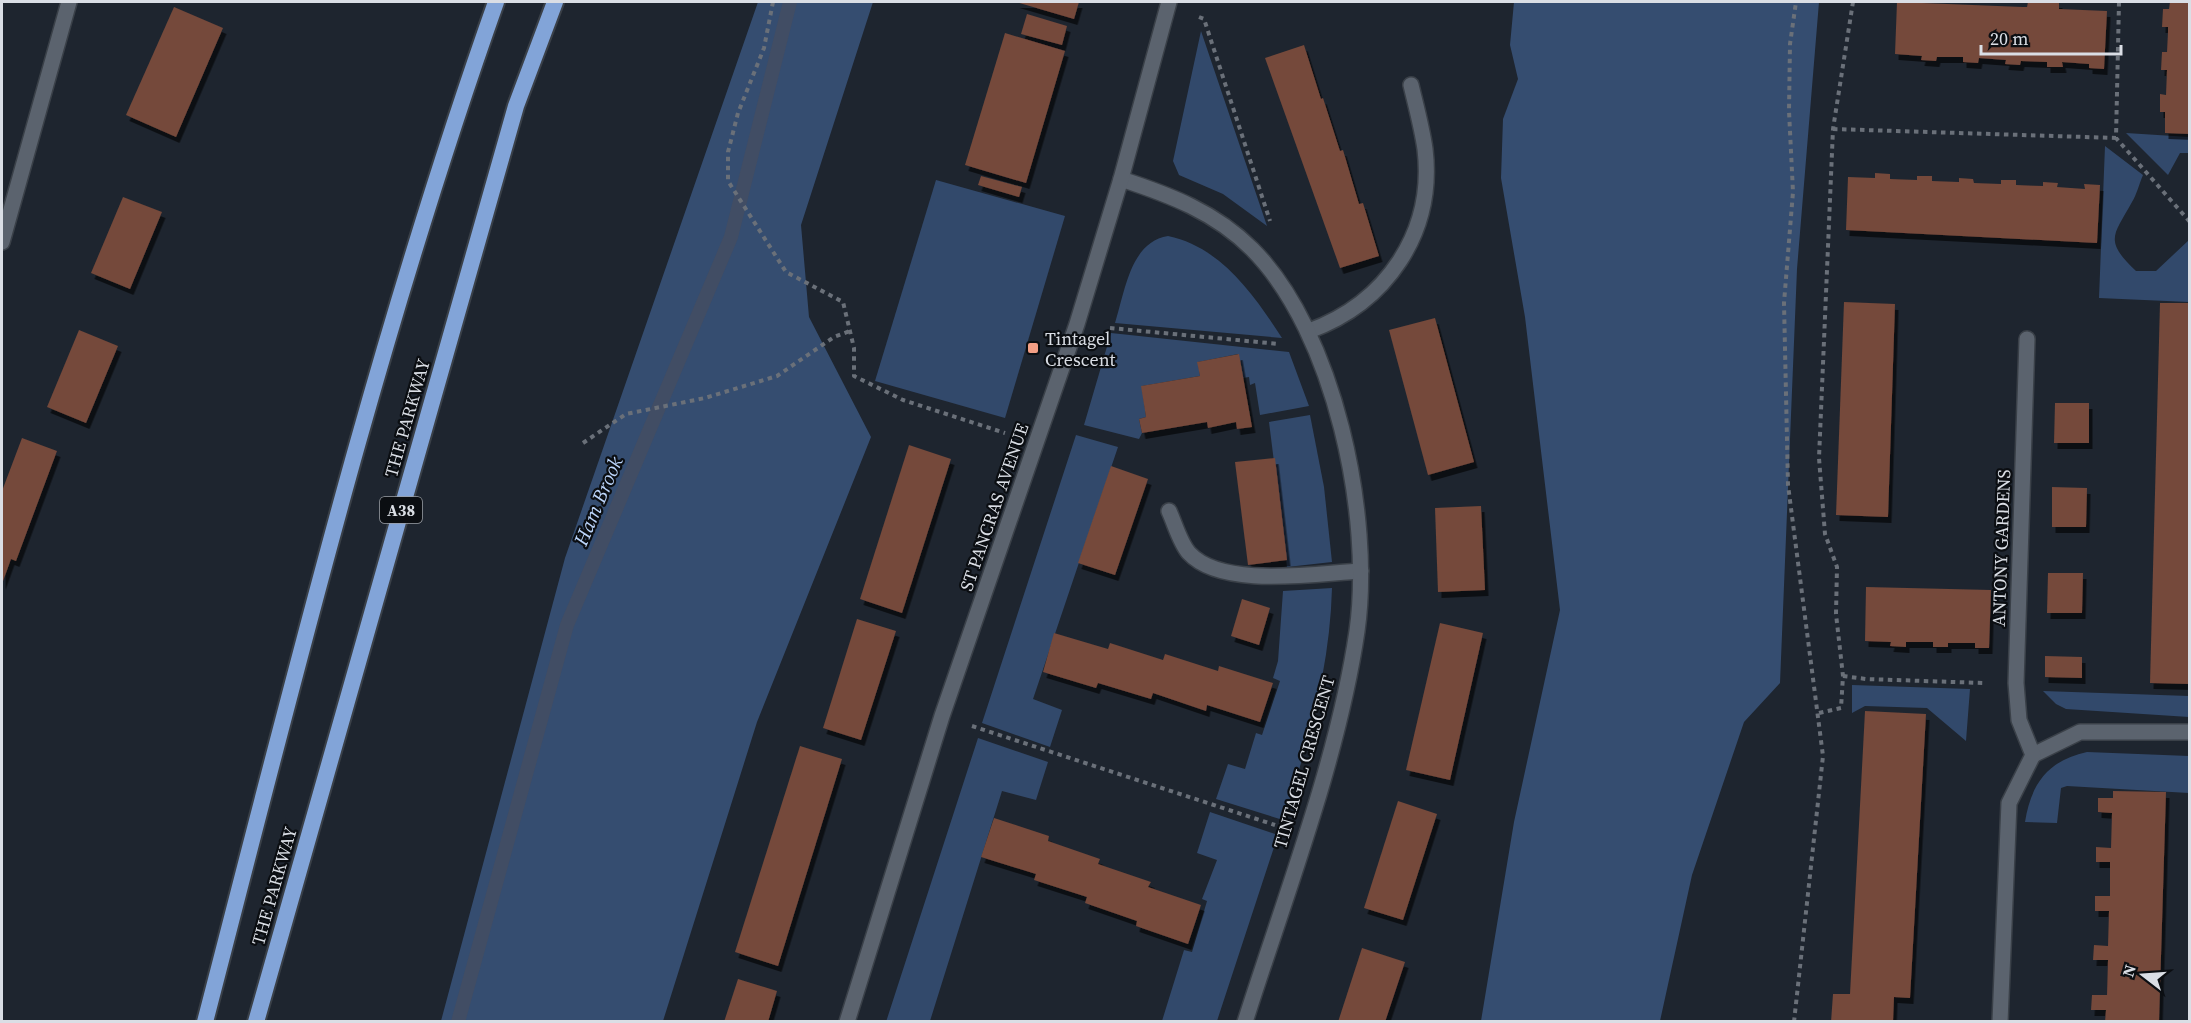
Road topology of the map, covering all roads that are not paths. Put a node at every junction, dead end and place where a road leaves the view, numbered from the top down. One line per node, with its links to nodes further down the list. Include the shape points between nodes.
1 (69, 2): 7 (street)
2 (496, 2): 14 (highway, THE PARKWAY, via 447,139 341,496)
3 (555, 2): 15 (highway, THE PARKWAY / A38, via 516,106)
4 (1169, 3): 6 (street, ST PANCRAS AVENUE)
5 (1412, 85): 8 (street, via 1425,150 1424,192 1413,238 1398,266 1366,302)
6 (1121, 179): 8 (street, TINTAGEL CRESCENT, via 1200,209 1252,249 1279,280); 16 (street, ST PANCRAS AVENUE, via 1037,445 942,716)
7 (2, 242)
8 (1309, 332): 11 (street, TINTAGEL CRESCENT, via 1334,401 1347,457)
9 (2027, 339): 13 (street, ANTONY GARDENS, via 2016,683 2019,720)
10 (1169, 511): 11 (street, via 1189,553 1211,567 1243,575)
11 (1361, 571): 17 (street, TINTAGEL CRESCENT, via 1357,629 1341,713)
12 (2190, 732): 13 (street, via 2080,732)
13 (2033, 755): 18 (street, via 2009,803)
14 (205, 1022)
15 (256, 1022)
16 (847, 1022)
17 (1245, 1022)
18 (2000, 1022)

